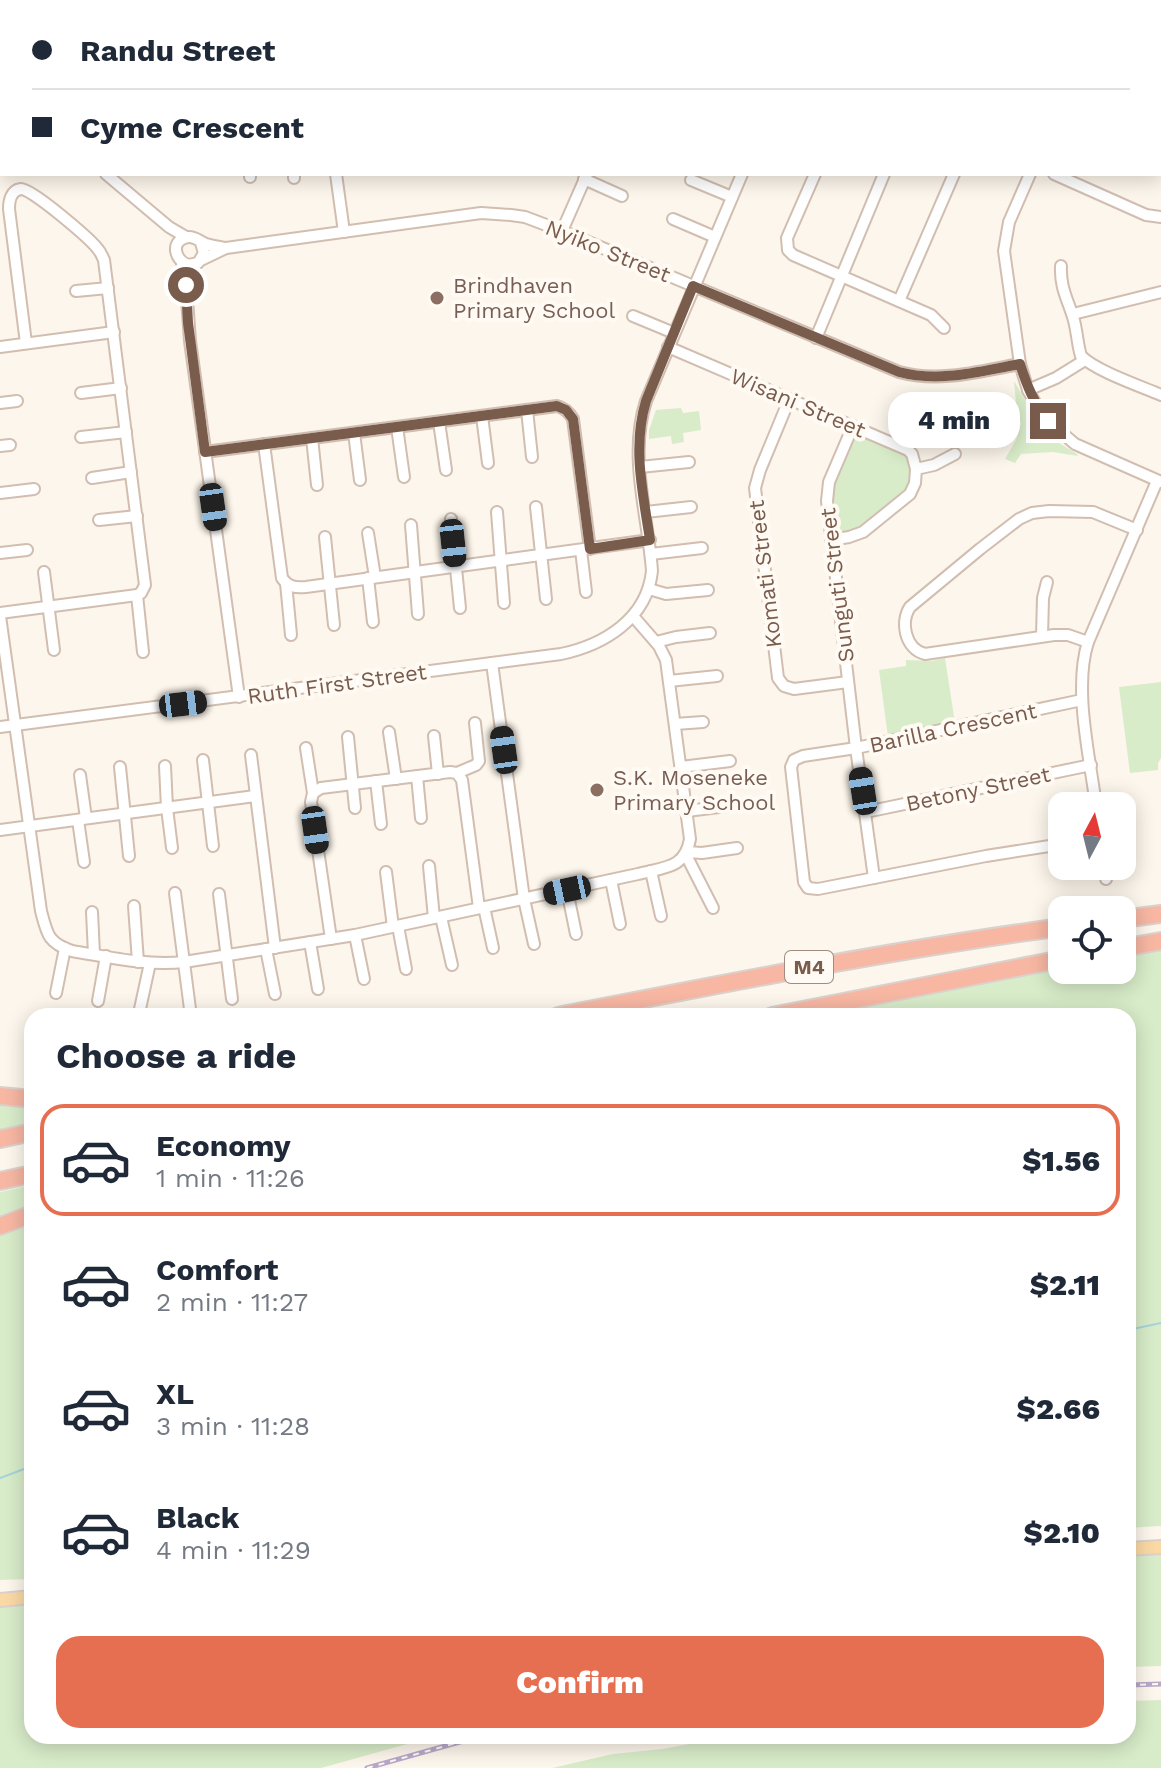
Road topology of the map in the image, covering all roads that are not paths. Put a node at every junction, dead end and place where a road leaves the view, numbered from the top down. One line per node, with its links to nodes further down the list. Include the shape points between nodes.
1 (108, 176): 15 (street)
2 (336, 176): 17 (street)
3 (586, 176): 11 (street); 16 (street)
4 (741, 176): 12 (street, Ruth First Street)
5 (814, 176): 26 (street, via 789,232 788,250)
6 (883, 176): 26 (street)
7 (953, 176): 32 (street)
8 (1029, 176): 43 (street, via 1009,222 1004,251)
9 (1058, 176): 13 (street)
10 (691, 180): 12 (street)
11 (622, 196)
12 (732, 197): 19 (street, Ruth First Street)
13 (1161, 217)
14 (673, 219): 19 (street)
15 (169, 227): 18 (street); 21 (street)
16 (562, 231): 17 (street, Nyiko Street, via 525,217 481,213); 28 (street, Nyiko Street)
17 (344, 232): 22 (street, Nyiko Street)
18 (186, 237): 20 (street); 21 (street)
19 (715, 237): 28 (street, Ruth First Street)
20 (201, 243): 22 (street, Nyiko Street); 23 (street, via 204,253)
21 (176, 248): 24 (street)
22 (226, 248): 23 (street, Nyiko Street)
23 (198, 262): 24 (street); 27 (street)
24 (182, 263): 27 (street)
25 (1061, 266): 33 (street)
26 (841, 276): 32 (street); 38 (street)
27 (186, 285): 61 (street)
28 (693, 286): 37 (street, Ruth First Street); 38 (street, Nyiko Street)
29 (108, 288): 30 (street); 36 (street); 39 (street, via 104,260 96,247 35,195 17,190 9,209)
30 (76, 291)
31 (1161, 292): 33 (street)
32 (899, 301): 35 (street, via 931,315)
33 (1073, 314): 42 (street)
34 (633, 316): 37 (street)
35 (944, 328)
36 (114, 332): 39 (street); 44 (street)
37 (674, 333): 41 (street, Ruth First Street)
38 (816, 338): 43 (street, Nyiko Street, via 914,376 946,377)
39 (26, 343): 40 (street)
40 (0, 347)
41 (668, 347): 48 (street, Wisani Street); 66 (street, Ruth First Street, via 640,421)
42 (1085, 360): 45 (street); 47 (street)
43 (1020, 364): 45 (street)
44 (121, 388): 46 (street); 56 (street)
45 (1028, 390): 73 (street, via 1048,421 1075,444)
46 (81, 393)
47 (1161, 395)
48 (789, 400): 54 (street, Wisani Street); 127 (street, Komati Street, via 755,488 778,678 794,689)
49 (17, 401): 50 (street)
50 (0, 403)
51 (527, 410): 52 (street); 63 (street); 91 (street, via 557,406 573,419)
52 (482, 416): 53 (street); 65 (street)
53 (439, 422): 55 (street); 68 (street)
54 (853, 426): 67 (street, Wisani Street, via 908,450); 89 (street, Sunguti Street, via 828,488)
55 (397, 427): 57 (street); 70 (street)
56 (126, 432): 58 (street); 69 (street)
57 (354, 433): 59 (street); 72 (street)
58 (81, 437)
59 (312, 438): 60 (street); 74 (street)
60 (264, 444): 61 (street); 102 (street)
61 (205, 452): 128 (street)
62 (955, 454): 67 (street)
63 (532, 457)
64 (689, 462): 66 (street)
65 (488, 463)
66 (640, 467): 80 (street, Ruth First Street)
67 (916, 469): 89 (street, via 910,494 858,535)
68 (446, 470)
69 (131, 472): 71 (street); 81 (street)
70 (404, 477)
71 (92, 478)
72 (360, 480)
73 (1159, 481): 85 (street)
74 (317, 485)
75 (34, 489): 76 (street)
76 (0, 493)
77 (536, 507): 95 (street)
78 (691, 507): 80 (street)
79 (497, 512): 96 (street)
80 (646, 512): 88 (street, Ruth First Street)
81 (137, 516): 83 (street); 107 (street, via 145,580)
82 (451, 519): 97 (street)
83 (99, 520)
84 (411, 525): 99 (street)
85 (1137, 530): 119 (street, via 1093,512 1032,513 980,549 905,616 909,643 925,654); 121 (street)
86 (368, 533): 100 (street)
87 (325, 537): 103 (street)
88 (650, 540): 91 (street); 94 (street, Ruth First Street)
89 (831, 540): 127 (street, Sunguti Street)
90 (702, 548): 94 (street)
91 (586, 549): 95 (street); 106 (street)
92 (27, 550): 93 (street)
93 (0, 553)
94 (651, 554): 104 (street, Ruth First Street)
95 (541, 555): 96 (street); 108 (street)
96 (500, 561): 97 (street); 109 (street)
97 (456, 567): 99 (street); 111 (street)
98 (44, 572): 110 (street)
99 (415, 572): 100 (street); 113 (street)
100 (371, 578): 103 (street); 115 (street)
101 (1047, 582): 119 (street)
102 (286, 583): 103 (street); 118 (street)
103 (331, 583): 116 (street)
104 (649, 589): 105 (street, via 666,594); 114 (street, Ruth First Street)
105 (708, 590)
106 (586, 592)
107 (137, 595): 110 (street); 123 (street)
108 (546, 599)
109 (504, 603)
110 (48, 607): 112 (street); 122 (street)
111 (460, 608)
112 (0, 614): 133 (street)
113 (418, 614)
114 (633, 616): 120 (street); 124 (street, Ruth First Street, via 604,640 583,649)
115 (373, 622)
116 (334, 625)
117 (710, 633): 120 (street)
118 (291, 635)
119 (1042, 636): 121 (street, via 1068,635)
120 (656, 642): 126 (street)
121 (1088, 642): 129 (street)
122 (54, 650)
123 (143, 652)
124 (492, 663): 128 (street, Ruth First Street); 184 (street)
125 (717, 676): 126 (street)
126 (669, 681): 132 (street)
127 (848, 682): 139 (street, Sunguti Street)
128 (239, 697): 133 (street, Ruth First Street)
129 (1082, 700): 139 (street, Barilla Crescent); 143 (street)
130 (703, 722): 132 (street)
131 (475, 723): 147 (street, via 479,761)
132 (675, 724): 146 (street)
133 (16, 725): 134 (street, Ruth First Street); 167 (street)
134 (0, 727)
135 (389, 732): 151 (street)
136 (434, 736): 148 (street)
137 (348, 737): 153 (street)
138 (306, 748): 155 (street)
139 (856, 748): 162 (street, Barilla Crescent); 179 (street, via 798,757 792,763 804,882 818,889)
140 (251, 755): 156 (street)
141 (203, 760): 157 (street)
142 (730, 761): 146 (street)
143 (1091, 765): 154 (street); 162 (street, Betony Street)
144 (165, 766): 159 (street)
145 (120, 767): 163 (street)
146 (681, 767): 161 (street)
147 (457, 773): 148 (street); 186 (street)
148 (438, 774): 150 (street)
149 (80, 775): 165 (street)
150 (417, 776): 151 (street); 164 (street)
151 (396, 779): 152 (street)
152 (376, 781): 153 (street); 166 (street)
153 (353, 784): 155 (street); 160 (street)
154 (1094, 792)
155 (313, 793): 198 (street)
156 (255, 796): 157 (street); 205 (street)
157 (209, 803): 159 (street); 169 (street)
158 (735, 805): 161 (street)
159 (167, 808): 163 (street); 171 (street)
160 (355, 808)
161 (687, 811): 173 (street)
162 (866, 812): 179 (street, Barilla Crescent)
163 (125, 813): 165 (street); 174 (street)
164 (421, 818)
165 (82, 819): 167 (street); 175 (street)
166 (381, 824)
167 (30, 826): 168 (street); 203 (street, via 46,929 54,943)
168 (0, 830)
169 (213, 846)
170 (1048, 846): 179 (street)
171 (172, 848)
172 (737, 848): 173 (street)
173 (686, 854): 177 (street, via 675,864); 187 (street)
174 (129, 856)
175 (84, 862)
176 (429, 866): 191 (street)
177 (651, 871): 180 (street); 190 (street)
178 (386, 872): 194 (street)
179 (874, 878)
180 (611, 880): 181 (street); 193 (street)
181 (567, 890): 184 (street); 196 (street)
182 (175, 893): 210 (street)
183 (219, 894): 207 (street)
184 (524, 899): 186 (street); 201 (street)
185 (134, 906): 209 (street)
186 (481, 908): 191 (street); 204 (street)
187 (713, 908)
188 (92, 912): 206 (street)
189 (1161, 914): 192 (highway)
190 (661, 916)
191 (437, 917): 194 (street); 212 (street)
192 (1136, 917)
193 (620, 924)
194 (395, 926): 197 (street); 213 (street)
195 (1048, 929): 222 (highway, M4)
196 (576, 934)
197 (355, 935): 198 (street); 214 (street)
198 (331, 939): 200 (street)
199 (1161, 941): 202 (highway)
200 (310, 942): 205 (street); 215 (street)
201 (534, 944)
202 (1136, 945)
203 (65, 948): 206 (street); 216 (street)
204 (493, 948)
205 (270, 949): 207 (street); 217 (street)
206 (94, 954): 208 (street)
207 (227, 955): 210 (street); 218 (street)
208 (106, 956): 209 (street); 219 (street)
209 (144, 962): 210 (street); 220 (street)
210 (184, 962): 221 (street)
211 (1048, 962): 223 (highway, M4)
212 (452, 965)
213 (406, 969)
214 (364, 979)
215 (318, 989)
216 (56, 993)
217 (275, 994)
218 (232, 999)
219 (98, 1001)
220 (140, 1008)
221 (190, 1008)
222 (599, 1008)
223 (813, 1008)
224 (0, 1096): 225 (highway)
225 (24, 1098)
226 (24, 1134): 227 (highway)
227 (0, 1139)
228 (24, 1176): 229 (highway)
229 (0, 1181)
230 (24, 1217): 231 (highway)
231 (0, 1226)
232 (1161, 1547): 233 (main road)
233 (1136, 1549)
234 (24, 1590): 235 (main road)
235 (0, 1592)
236 (24, 1598): 237 (main road)
237 (0, 1600)

